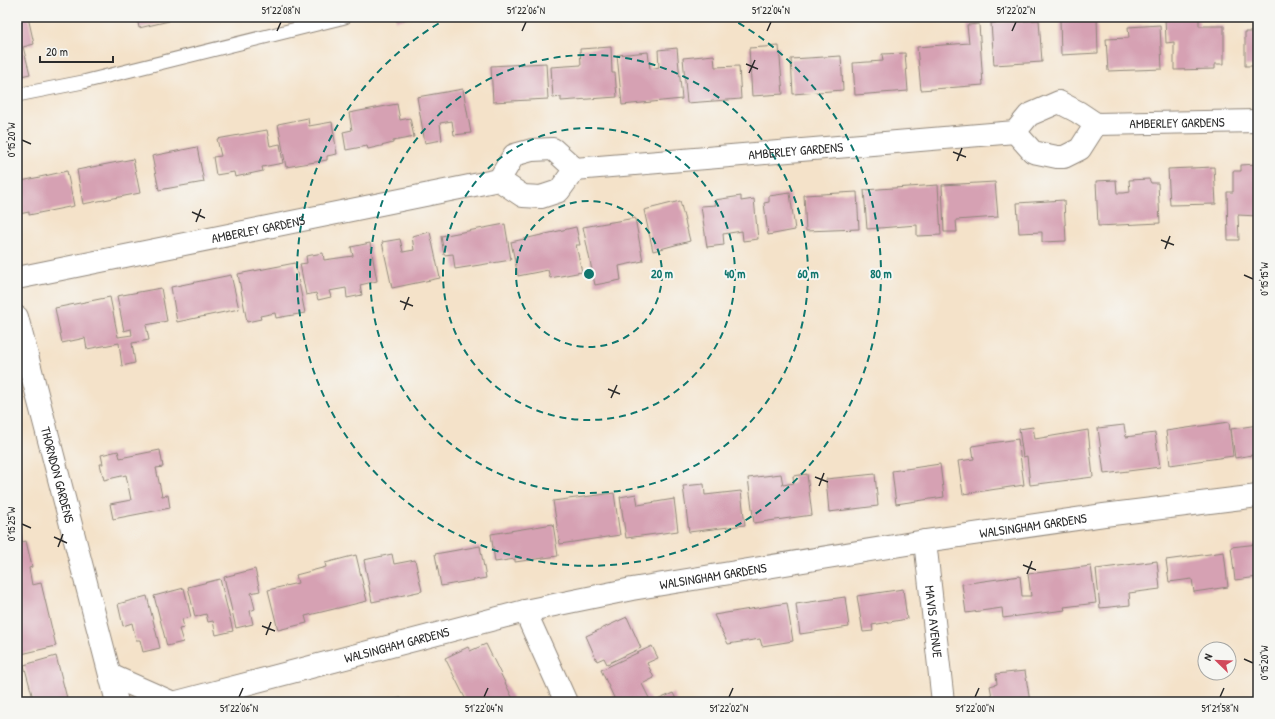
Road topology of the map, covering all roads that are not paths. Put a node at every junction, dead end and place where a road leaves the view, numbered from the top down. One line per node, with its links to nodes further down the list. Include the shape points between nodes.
1 (345, 17): 2 (lane, via 83,82)
2 (17, 95)
3 (1258, 121): 4 (street, AMBERLEY GARDENS)
4 (1096, 124): 5 (street, via 1059,102 1029,115); 5 (street, via 1080,149 1064,157 1033,152)
5 (1016, 132): 6 (street, AMBERLEY GARDENS)
6 (576, 169): 7 (street, via 559,191 542,197 523,196); 7 (street, via 554,149 532,150 514,155)
7 (499, 180): 8 (street, AMBERLEY GARDENS)
8 (17, 278)
9 (17, 317): 13 (street, THORNDON GARDENS)
10 (1258, 496): 11 (street, WALSINGHAM GARDENS)
11 (925, 541): 12 (street, WALSINGHAM GARDENS, via 632,589); 18 (street, MAVIS AVENUE)
12 (525, 611): 16 (street, WALSINGHAM GARDENS); 17 (street)
13 (110, 675): 14 (street, THORNDON GARDENS); 15 (street)
14 (117, 702)
15 (171, 702)
16 (177, 702)
17 (566, 702)
18 (943, 702)

